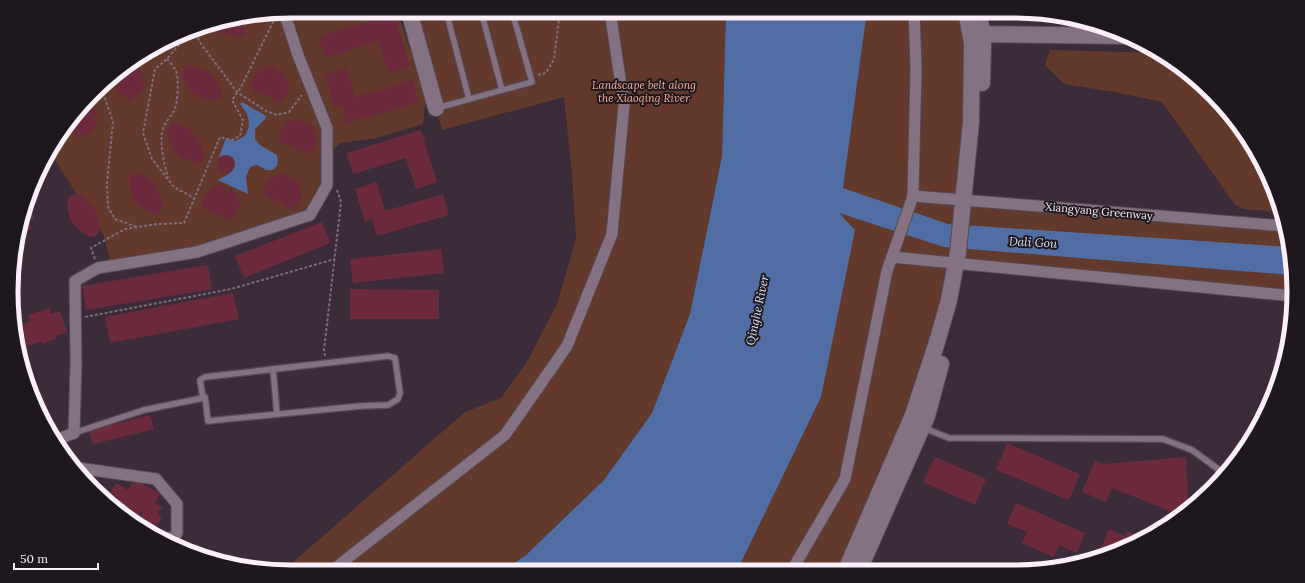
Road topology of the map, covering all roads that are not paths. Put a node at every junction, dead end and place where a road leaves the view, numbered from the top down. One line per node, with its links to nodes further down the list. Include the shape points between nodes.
1 (286, 18): 25 (street, via 327,128 327,185 310,215 197,252 98,268 75,281)
2 (411, 18): 14 (main road)
3 (448, 18): 13 (lane)
4 (483, 18): 12 (lane)
5 (514, 18): 12 (lane, via 532,82)
6 (611, 18): 30 (street, via 624,105 612,234 567,346 504,435)
7 (914, 18): 15 (street, via 916,68)
8 (968, 18): 11 (main road)
9 (978, 18): 11 (main road)
10 (1110, 36): 11 (main road)
11 (974, 37): 16 (main road)
12 (502, 90): 13 (lane)
13 (469, 99): 14 (lane)
14 (436, 108)
15 (911, 200): 16 (street, Xiangyang Greenway); 18 (street)
16 (968, 204): 17 (street, Xiangyang Greenway); 19 (main road)
17 (1279, 226)
18 (893, 254): 19 (street); 31 (street, via 887,271 845,479)
19 (961, 259): 20 (street); 24 (main road, via 959,296 927,416); 32 (main road, via 913,415)
20 (1287, 295)
21 (273, 369): 22 (lane, via 205,377 200,380); 23 (lane); 23 (lane, via 388,356 395,358 400,393 398,399 388,405)
22 (203, 398): 23 (lane, via 205,397 208,421); 25 (lane, via 144,410)
23 (276, 414)
24 (921, 427): 28 (lane, via 949,438 1163,439 1192,450 1218,469); 33 (main road)
25 (74, 433): 26 (street)
26 (61, 438)
27 (83, 469): 29 (street, via 156,479 177,504)
28 (1219, 472)
29 (174, 538)
30 (339, 565)
31 (795, 565)
32 (848, 565)
33 (861, 565)

